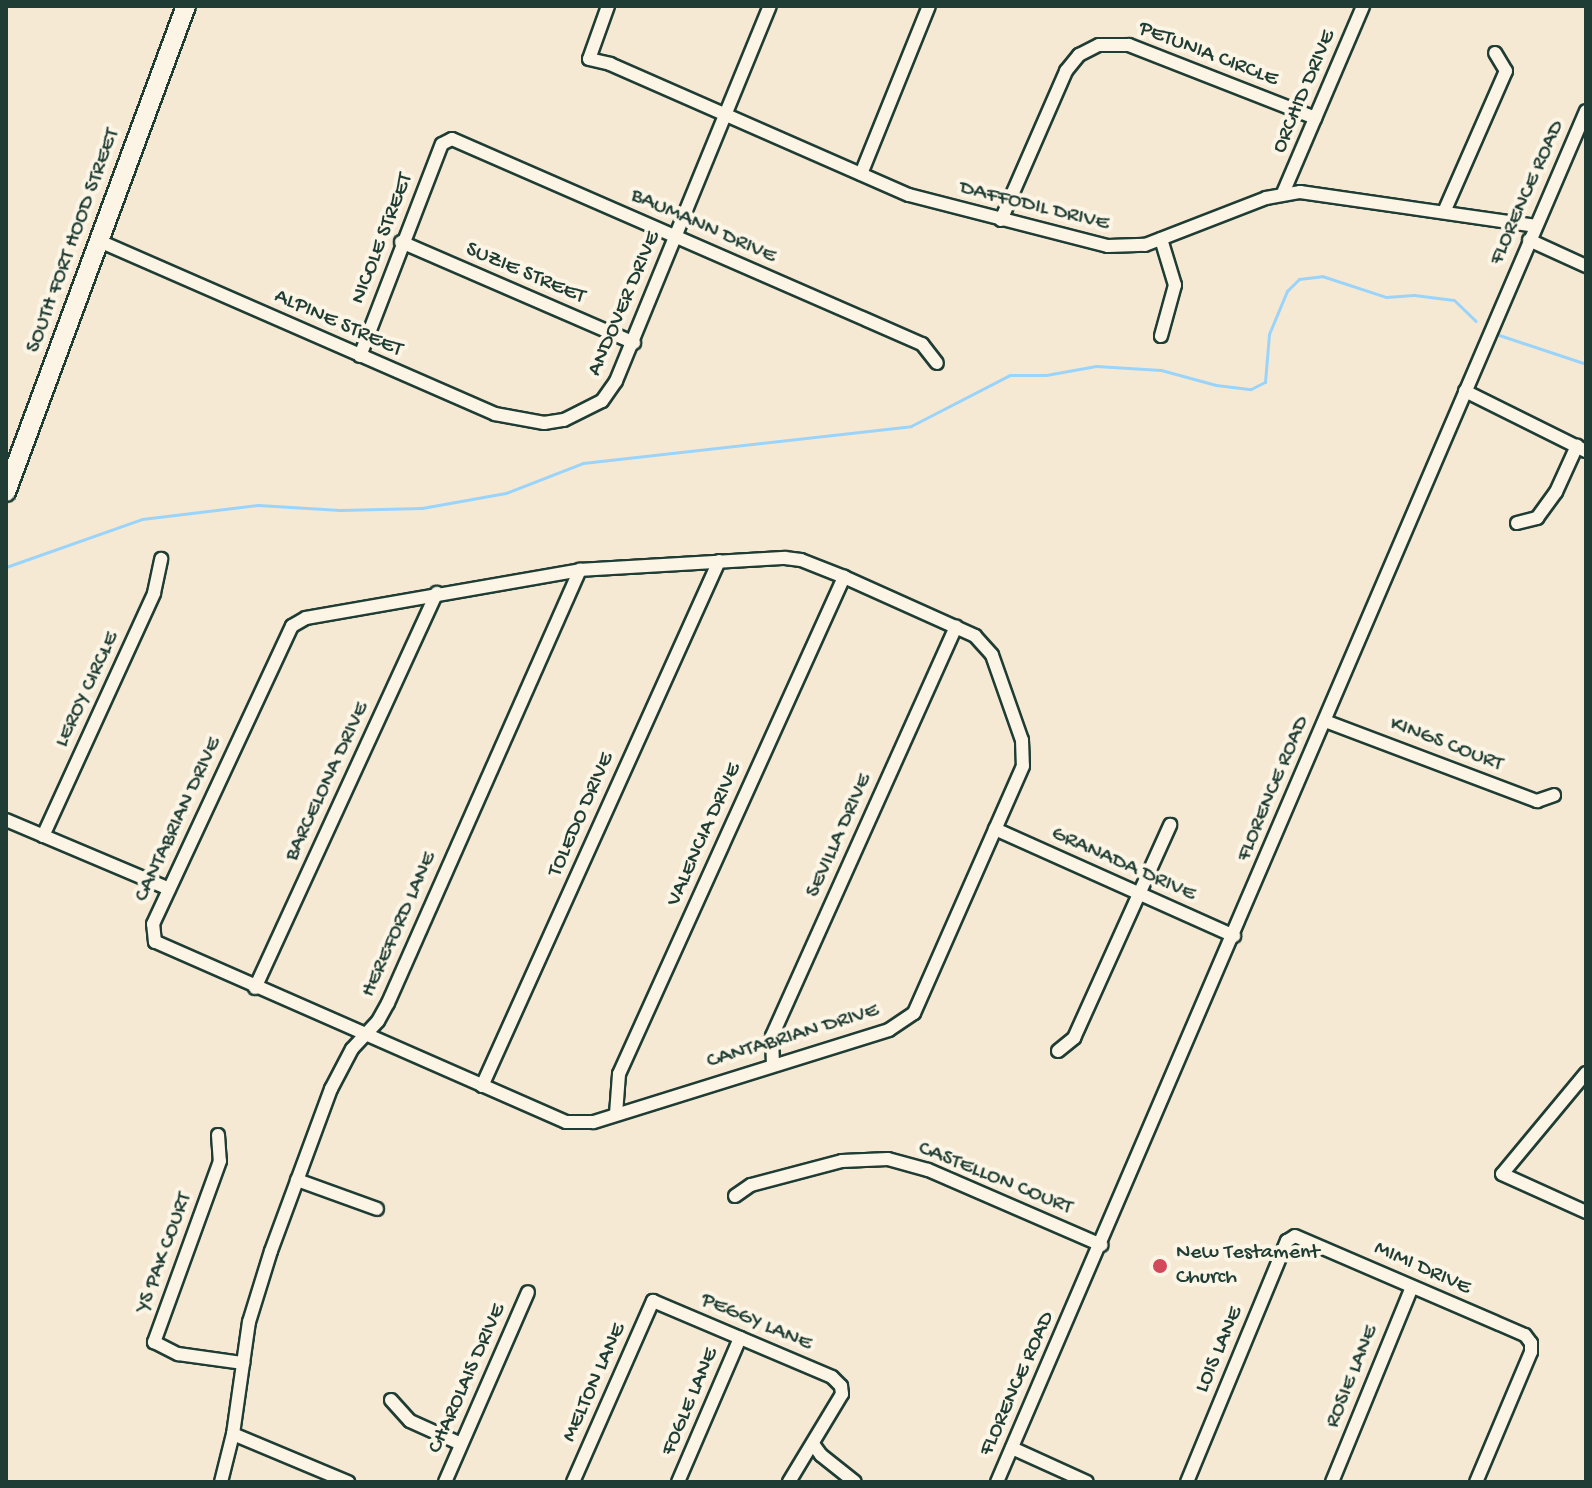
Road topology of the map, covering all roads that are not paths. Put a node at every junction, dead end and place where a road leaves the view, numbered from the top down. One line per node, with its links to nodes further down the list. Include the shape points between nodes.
1 (186, 6): 20 (highway, SOUTH FORT HOOD STREET)
2 (608, 6): 8 (street, DAFFODIL DRIVE, via 589,59)
3 (770, 6): 8 (street, ANDOVER DRIVE)
4 (929, 6): 12 (street)
5 (1363, 6): 9 (street, ORCHID DRIVE)
6 (1495, 53): 14 (street, via 1506,71)
7 (1586, 111): 10 (street, FLORENCE ROAD)
8 (725, 117): 12 (street, DAFFODIL DRIVE); 17 (street, ANDOVER DRIVE)
9 (1315, 118): 13 (street, ORCHID DRIVE); 15 (street, PETUNIA CIRCLE, via 1129,45 1099,45 1079,55 1066,71)
10 (1582, 129): 16 (street, FLORENCE ROAD)
11 (447, 139): 17 (street, BAUMANN DRIVE); 21 (street, NICOLE STREET)
12 (861, 174): 15 (street, DAFFODIL DRIVE, via 909,195)
13 (1283, 193): 14 (street, DAFFODIL DRIVE); 18 (street, DAFFODIL DRIVE)
14 (1444, 212): 16 (street, DAFFODIL DRIVE)
15 (1001, 220): 18 (street, DAFFODIL DRIVE, via 1108,246 1133,247)
16 (1535, 226): 19 (street, FLORENCE ROAD)
17 (676, 237): 24 (street, ANDOVER DRIVE); 26 (street, BAUMANN DRIVE, via 922,344)
18 (1161, 239): 23 (street, via 1175,285)
19 (1529, 240): 22 (street); 27 (street, FLORENCE ROAD)
20 (99, 241): 25 (street, ALPINE STREET); 30 (highway, SOUTH FORT HOOD STREET)
21 (401, 242): 24 (street, SUZIE STREET); 25 (street, NICOLE STREET)
22 (1586, 266)
23 (1161, 336)
24 (634, 343): 28 (street, ANDOVER DRIVE, via 602,401)
25 (360, 356): 28 (street, ALPINE STREET, via 506,417 544,423)
26 (937, 363)
27 (1465, 391): 29 (street); 38 (street, FLORENCE ROAD)
28 (566, 419)
29 (1582, 449): 31 (street, via 1537,518)
30 (6, 492)
31 (1517, 523)
32 (161, 559): 43 (street, LEROY CIRCLE, via 154,593)
33 (719, 561): 34 (street, CANTABRIAN DRIVE); 35 (street, CANTABRIAN DRIVE, via 793,559); 52 (street, TOLEDO DRIVE)
34 (580, 570): 36 (street, CANTABRIAN DRIVE); 48 (street, HEREFORD LANE, via 388,1003)
35 (844, 577): 37 (street, CANTABRIAN DRIVE); 53 (street, VALENCIA DRIVE, via 619,1074)
36 (437, 593): 44 (street, CANTABRIAN DRIVE, via 306,618 292,626); 47 (street, BARCELONA DRIVE)
37 (956, 626): 42 (street, CANTABRIAN DRIVE, via 975,636 992,655 1024,752); 50 (street, SEVILLA DRIVE, via 772,1036)
38 (1325, 721): 39 (street, KINGS COURT, via 1537,801); 46 (street, FLORENCE ROAD)
39 (1554, 795)
40 (6, 820): 43 (street)
41 (1170, 825): 45 (street)
42 (995, 829): 45 (street, GRANADA DRIVE); 50 (street, CANTABRIAN DRIVE, via 914,1013 889,1030)
43 (43, 836): 44 (street)
44 (169, 889): 47 (street, CANTABRIAN DRIVE, via 153,924 155,942)
45 (1140, 894): 46 (street, GRANADA DRIVE); 49 (street, via 1074,1038)
46 (1234, 936): 60 (street, FLORENCE ROAD)
47 (255, 988): 48 (street, CANTABRIAN DRIVE)
48 (366, 1035): 52 (street, CANTABRIAN DRIVE); 55 (street, HEREFORD LANE, via 352,1049 331,1089)
49 (1058, 1051)
50 (773, 1065): 53 (street, CANTABRIAN DRIVE)
51 (1586, 1073): 58 (street, via 1502,1174)
52 (482, 1086): 53 (street, CANTABRIAN DRIVE, via 566,1122 593,1122)
53 (616, 1114)
54 (218, 1135): 65 (street, YS PAK COURT, via 220,1161 154,1342 178,1354)
55 (297, 1180): 57 (street); 65 (street, HEREFORD LANE, via 255,1300)
56 (735, 1196): 60 (street, CASTELLON COURT, via 751,1185 842,1161 888,1159 928,1170)
57 (377, 1209)
58 (1586, 1212)
59 (1295, 1236): 61 (street, MIMI DRIVE); 80 (street, LOIS LANE, via 1287,1241)
60 (1101, 1245): 70 (street, FLORENCE ROAD)
61 (1412, 1287): 81 (street, ROSIE LANE); 82 (street, MIMI DRIVE, via 1525,1335 1531,1343)
62 (528, 1292): 68 (street, CHAROLAIS DRIVE)
63 (653, 1301): 64 (street, PEGGY LANE); 74 (street, MELTON LANE)
64 (740, 1338): 69 (street, PEGGY LANE, via 832,1377 841,1386 842,1394); 75 (street, FOGLE LANE)
65 (243, 1363): 67 (street, HEREFORD LANE)
66 (391, 1400): 68 (street, via 410,1421)
67 (233, 1434): 71 (street, HEREFORD LANE); 72 (street)
68 (461, 1444): 73 (street, CHAROLAIS DRIVE)
69 (813, 1444): 76 (street); 77 (street)
70 (1012, 1448): 78 (street, FLORENCE ROAD); 79 (street)
71 (221, 1482)
72 (348, 1482)
73 (445, 1482)
74 (573, 1482)
75 (678, 1482)
76 (789, 1482)
77 (855, 1482)
78 (997, 1482)
79 (1087, 1482)
80 (1187, 1482)
81 (1332, 1482)
82 (1476, 1482)

